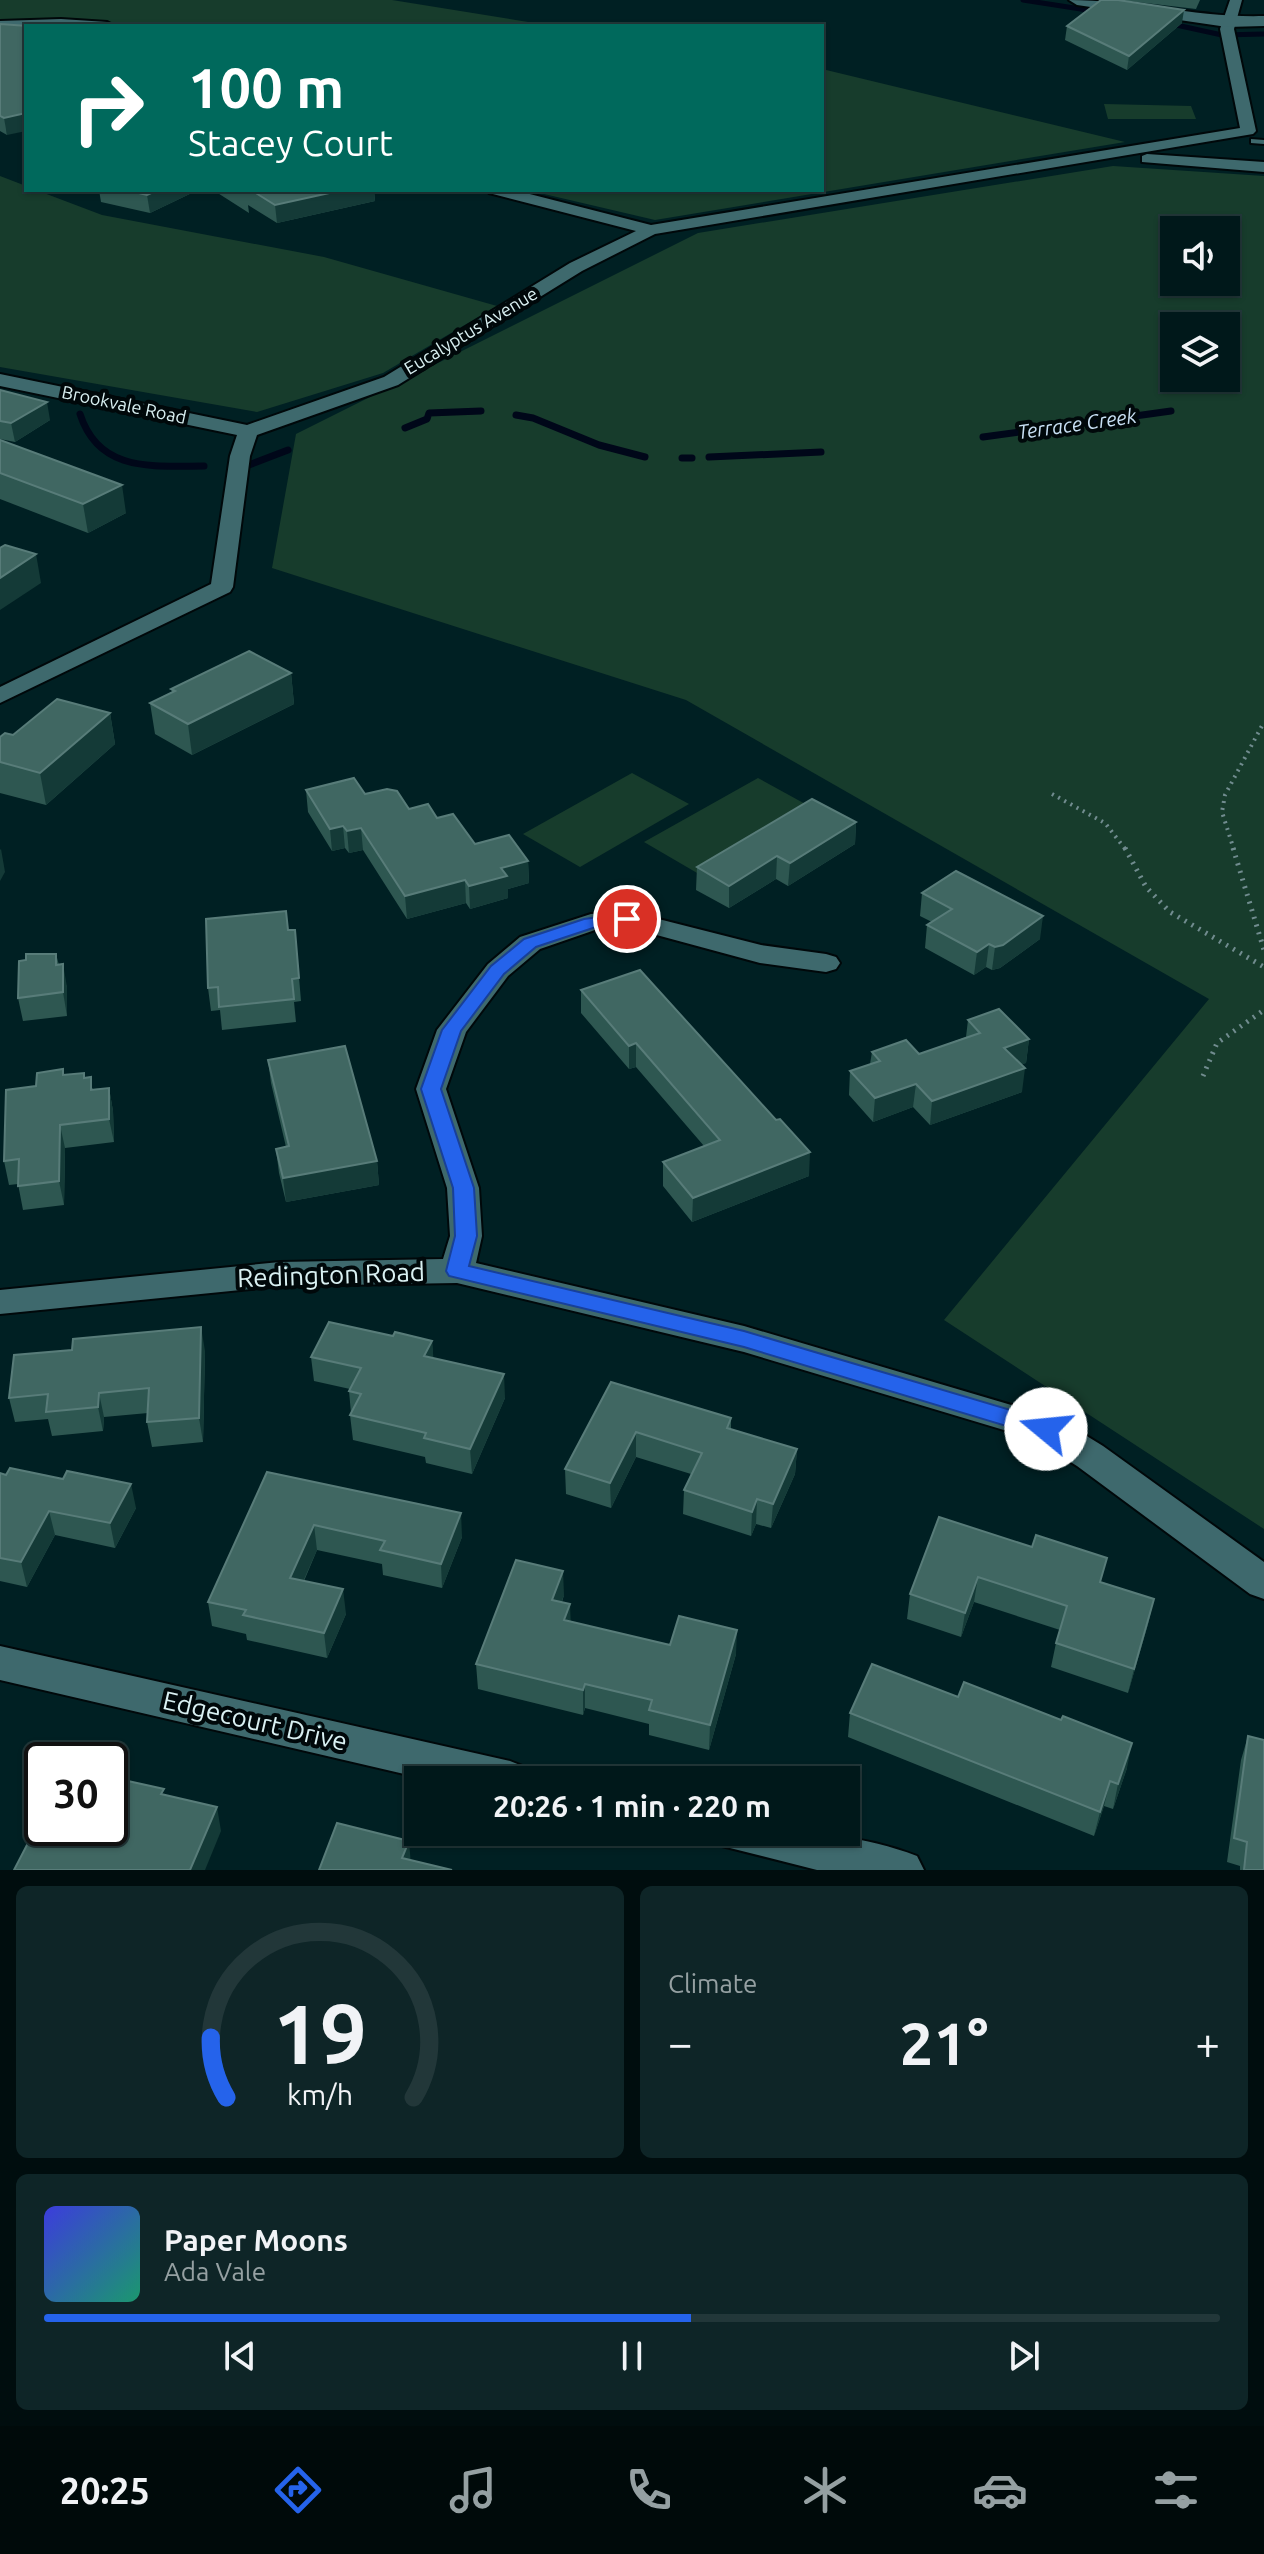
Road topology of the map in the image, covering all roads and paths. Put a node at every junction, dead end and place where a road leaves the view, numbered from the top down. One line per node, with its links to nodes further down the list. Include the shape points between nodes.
1 (1077, 0): 8 (street)
2 (1236, 0): 8 (street)
3 (1264, 21): 8 (street)
4 (24, 24): 7 (street)
5 (30, 24): 6 (street)
6 (76, 24)
7 (0, 25)
8 (1229, 29): 9 (street)
9 (1255, 138): 10 (street, Eucalyptus Avenue); 11 (street)
10 (1090, 156): 12 (street, Eucalyptus Avenue); 14 (street, Eucalyptus Avenue)
11 (1264, 156)
12 (1264, 167)
13 (503, 192): 14 (street)
14 (651, 230): 16 (street, Eucalyptus Avenue, via 576,267 391,381)
15 (0, 380): 16 (street, Brookvale Road)
16 (248, 431): 17 (street, via 222,587)
17 (0, 696)
18 (1264, 722): 20 (path, via 1225,795 1222,812)
19 (1052, 794): 22 (path, via 1105,823 1146,887 1170,912)
20 (1264, 950)
21 (826, 963): 25 (street, via 760,954 627,919 591,922 530,943 508,961 452,1030 431,1089 463,1188 466,1236)
22 (1264, 967)
23 (1264, 1010): 24 (path, via 1213,1044)
24 (1203, 1076)
25 (457, 1271): 26 (street, Redington Road, via 280,1274); 27 (street, Redington Road, via 744,1339 1046,1429)
26 (0, 1302)
27 (1258, 1573)
28 (0, 1663): 29 (street, Edgecourt Drive)
29 (449, 1766)
30 (798, 1846): 31 (street)
31 (902, 1870)

